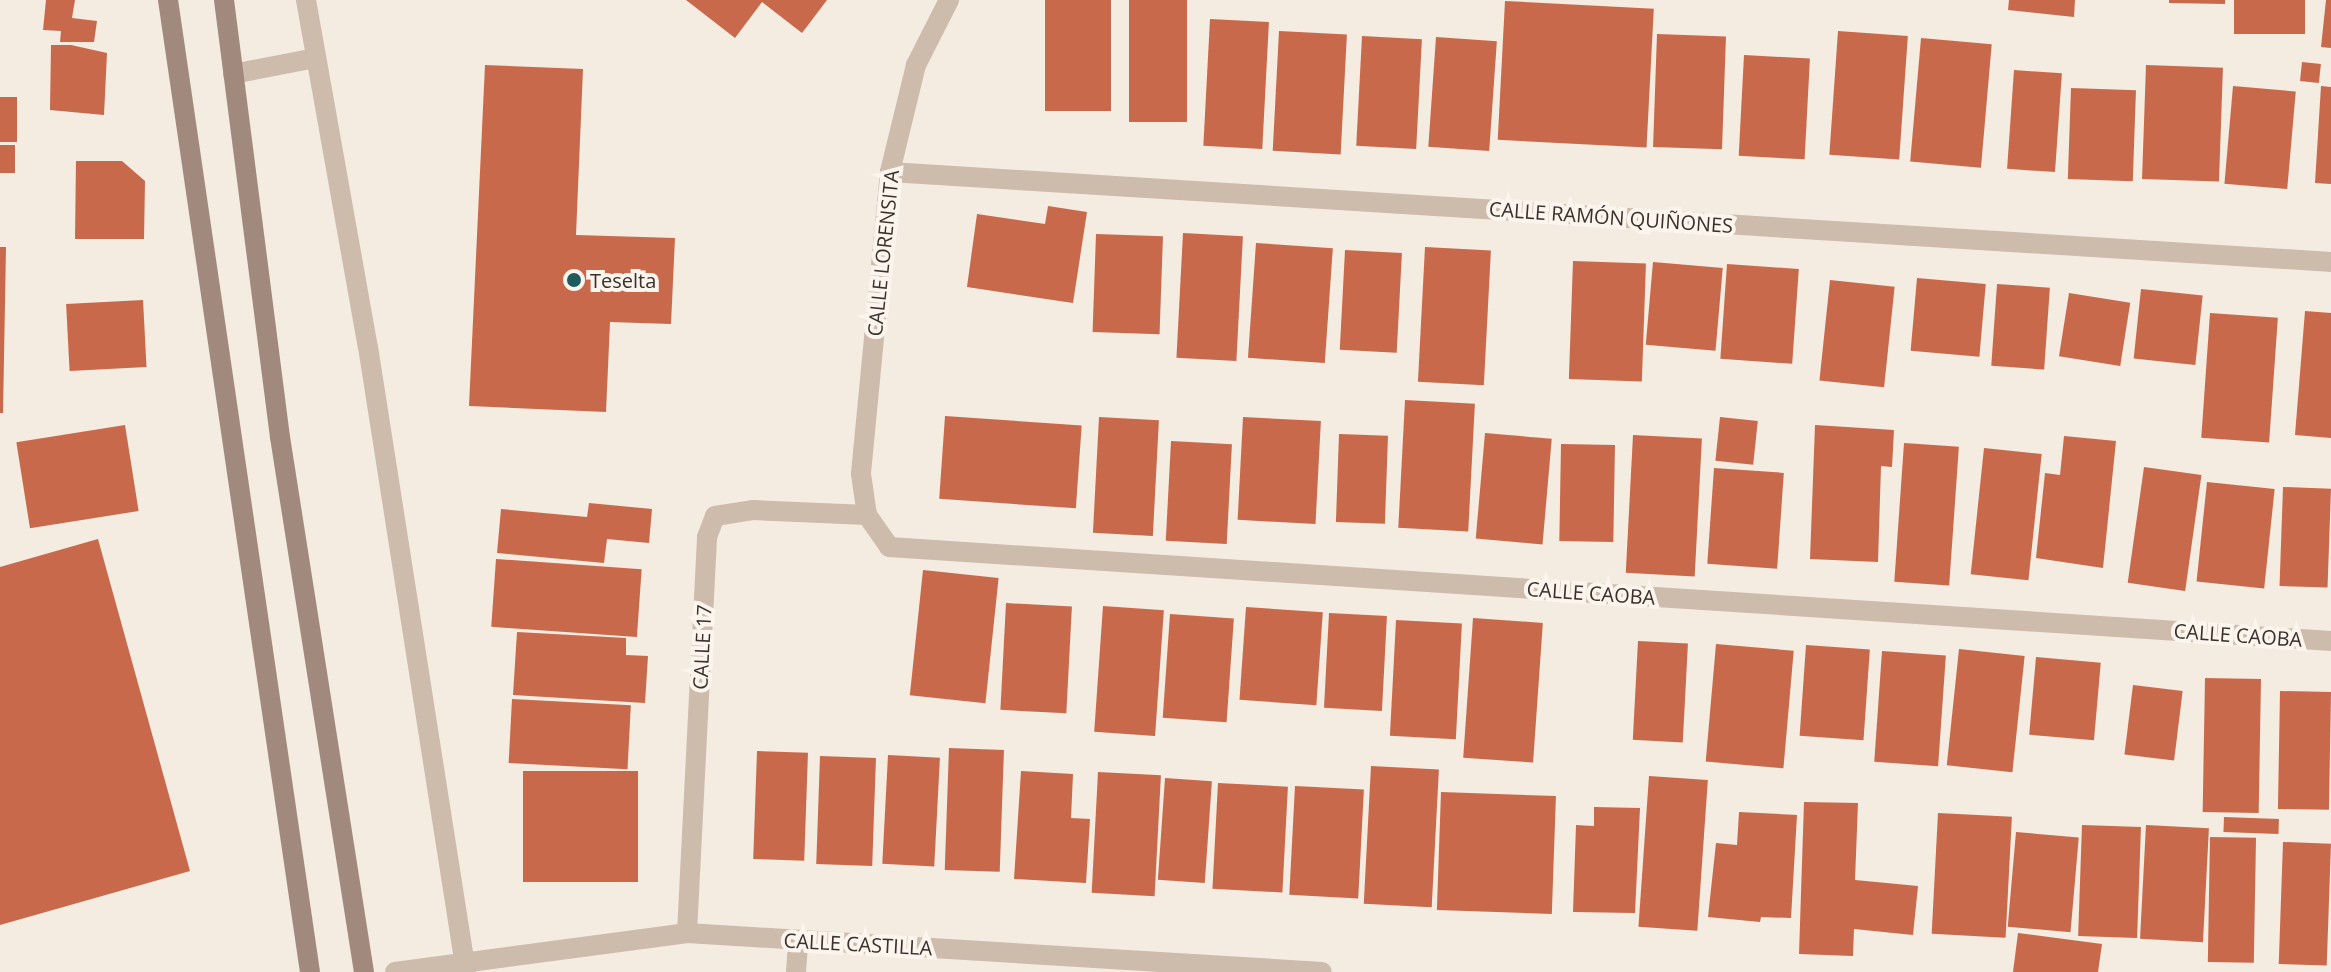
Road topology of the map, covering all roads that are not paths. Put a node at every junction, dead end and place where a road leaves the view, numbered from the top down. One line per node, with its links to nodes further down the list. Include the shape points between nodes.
1 (168, 0): 15 (street)
2 (224, 0): 6 (street)
3 (306, 0): 5 (street)
4 (949, 0): 7 (street, CALLE LORENSITA, via 916,65)
5 (315, 58): 6 (street); 13 (street, via 368,347)
6 (233, 74): 16 (street, via 280,437)
7 (890, 172): 8 (street, CALLE RAMÓN QUIÑONES); 9 (street, CALLE LORENSITA, via 861,474)
8 (2331, 262)
9 (867, 515): 10 (street, CALLE CAOBA, via 889,547); 11 (street, CALLE 17, via 753,510 715,516 707,537)
10 (2331, 641)
11 (687, 933): 12 (street, CALLE CASTILLA); 13 (street, CALLE CASTILLA)
12 (798, 940): 14 (street, CALLE CASTILLA); 18 (street)
13 (465, 968): 17 (street, CALLE CASTILLA)
14 (1182, 968): 19 (street, CALLE CASTILLA)
15 (310, 972)
16 (364, 972)
17 (395, 972)
18 (796, 972)
19 (1322, 972)

